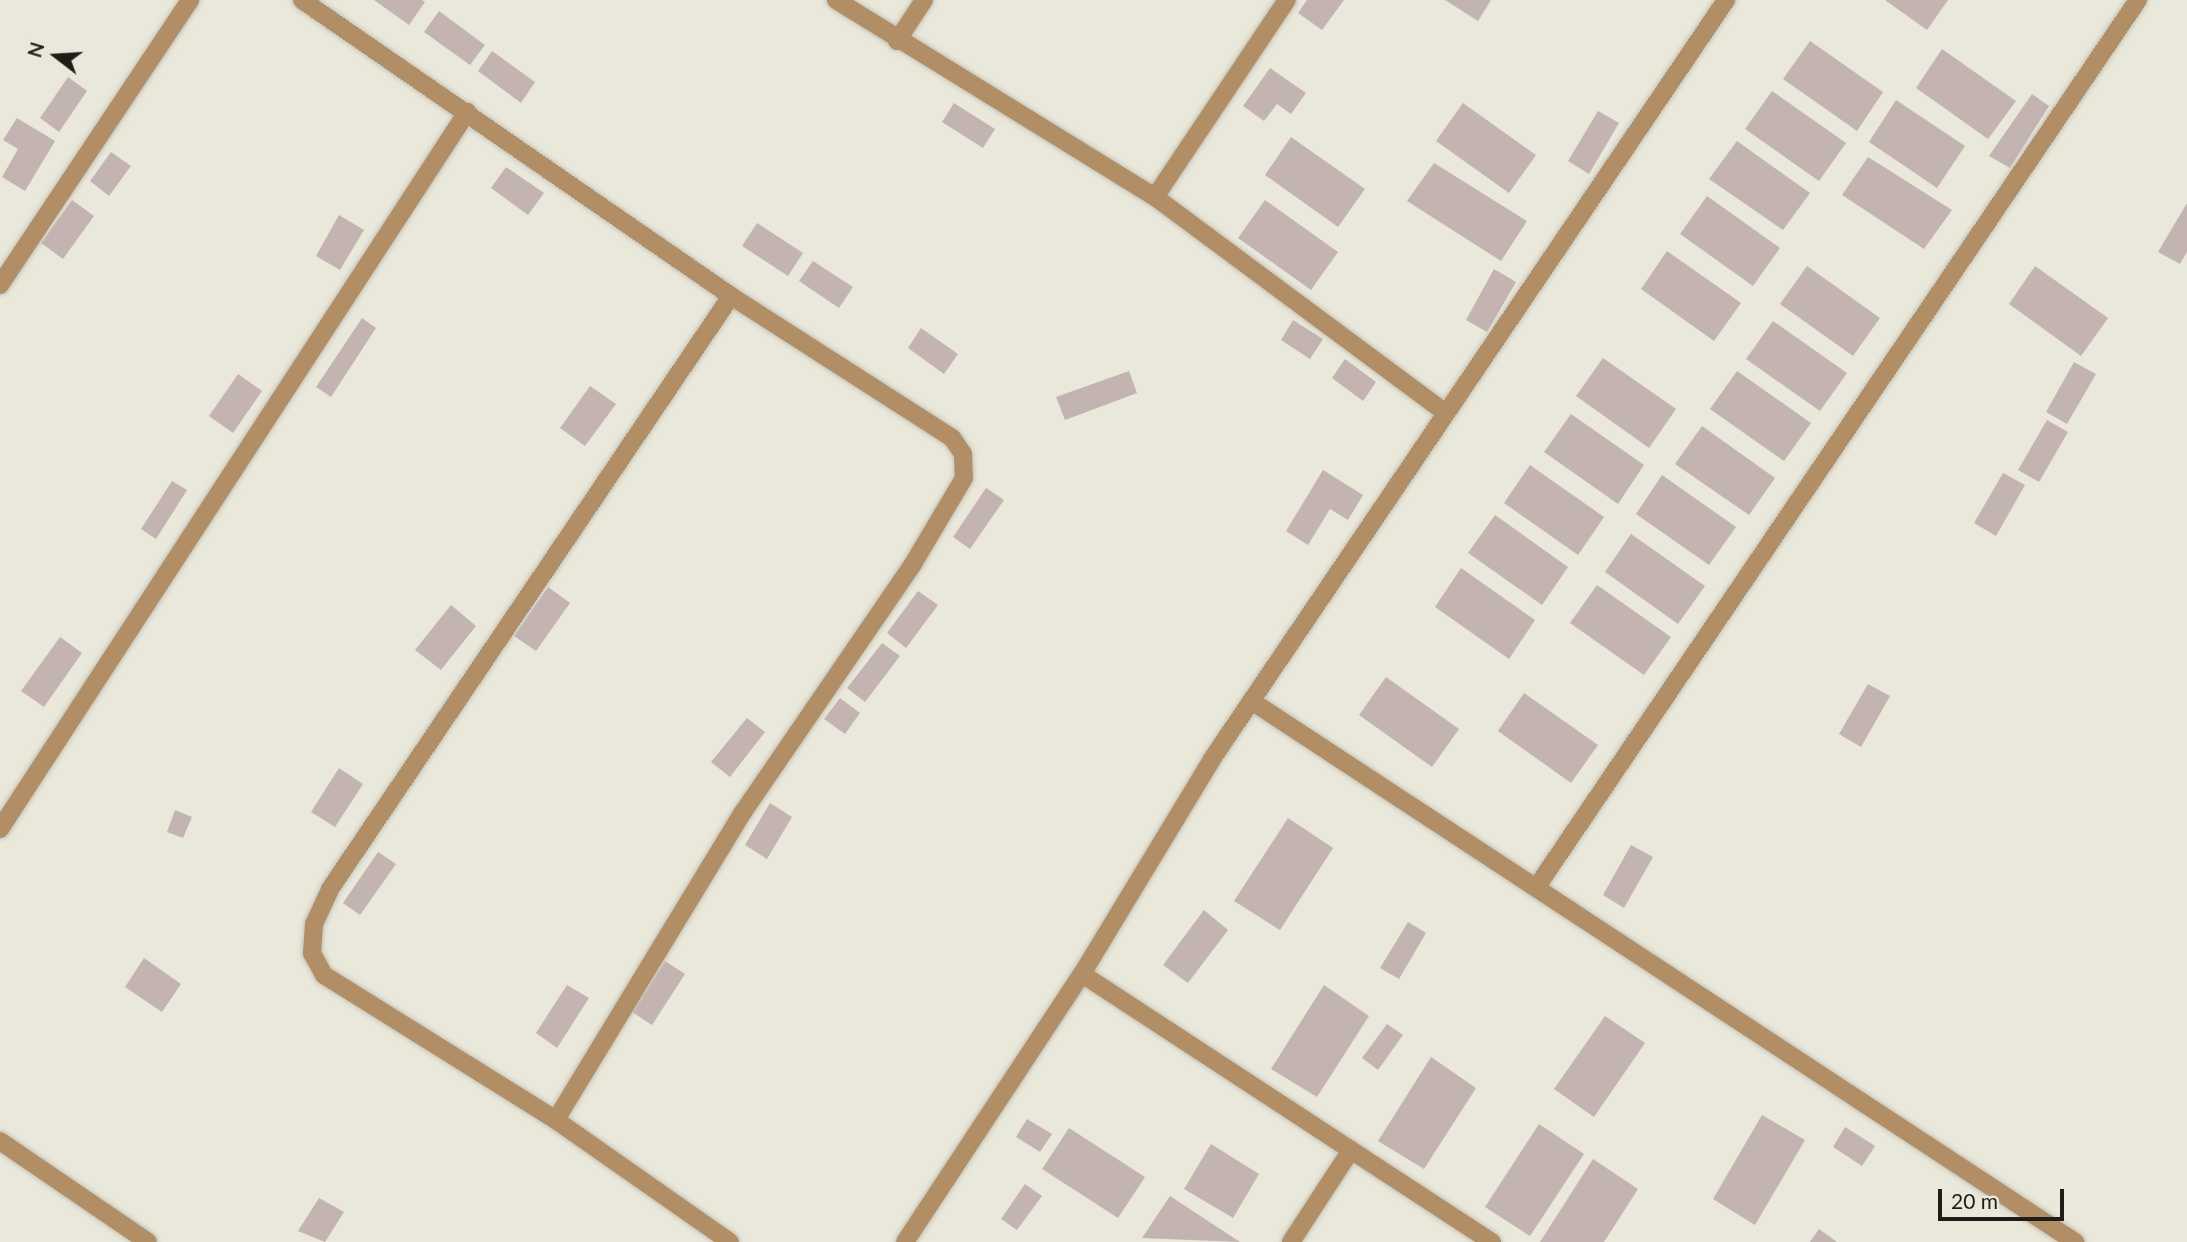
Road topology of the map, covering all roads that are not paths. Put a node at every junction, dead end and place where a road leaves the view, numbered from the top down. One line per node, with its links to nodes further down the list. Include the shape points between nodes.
1 (190, 0): 11 (street)
2 (302, 0): 9 (street)
3 (836, 0): 8 (street)
4 (924, 0): 8 (street)
5 (1287, 0): 10 (street)
6 (1726, 0): 13 (street)
7 (2138, 0): 16 (street)
8 (897, 41): 10 (street)
9 (467, 112): 12 (street); 15 (street)
10 (1155, 197): 13 (street)
11 (0, 285)
12 (731, 296): 18 (street, via 952,438 963,454 964,478 743,812); 18 (street, via 330,889 314,924 312,953 324,975)
13 (1446, 412): 14 (street)
14 (1253, 702): 16 (street); 17 (street)
15 (0, 829)
16 (1536, 888): 26 (street)
17 (1082, 974): 20 (street); 23 (street)
18 (556, 1120): 22 (street)
19 (0, 1141): 21 (street)
20 (1351, 1150): 24 (street); 25 (street)
21 (148, 1242)
22 (730, 1242)
23 (905, 1242)
24 (1291, 1242)
25 (1492, 1242)
26 (2075, 1242)

